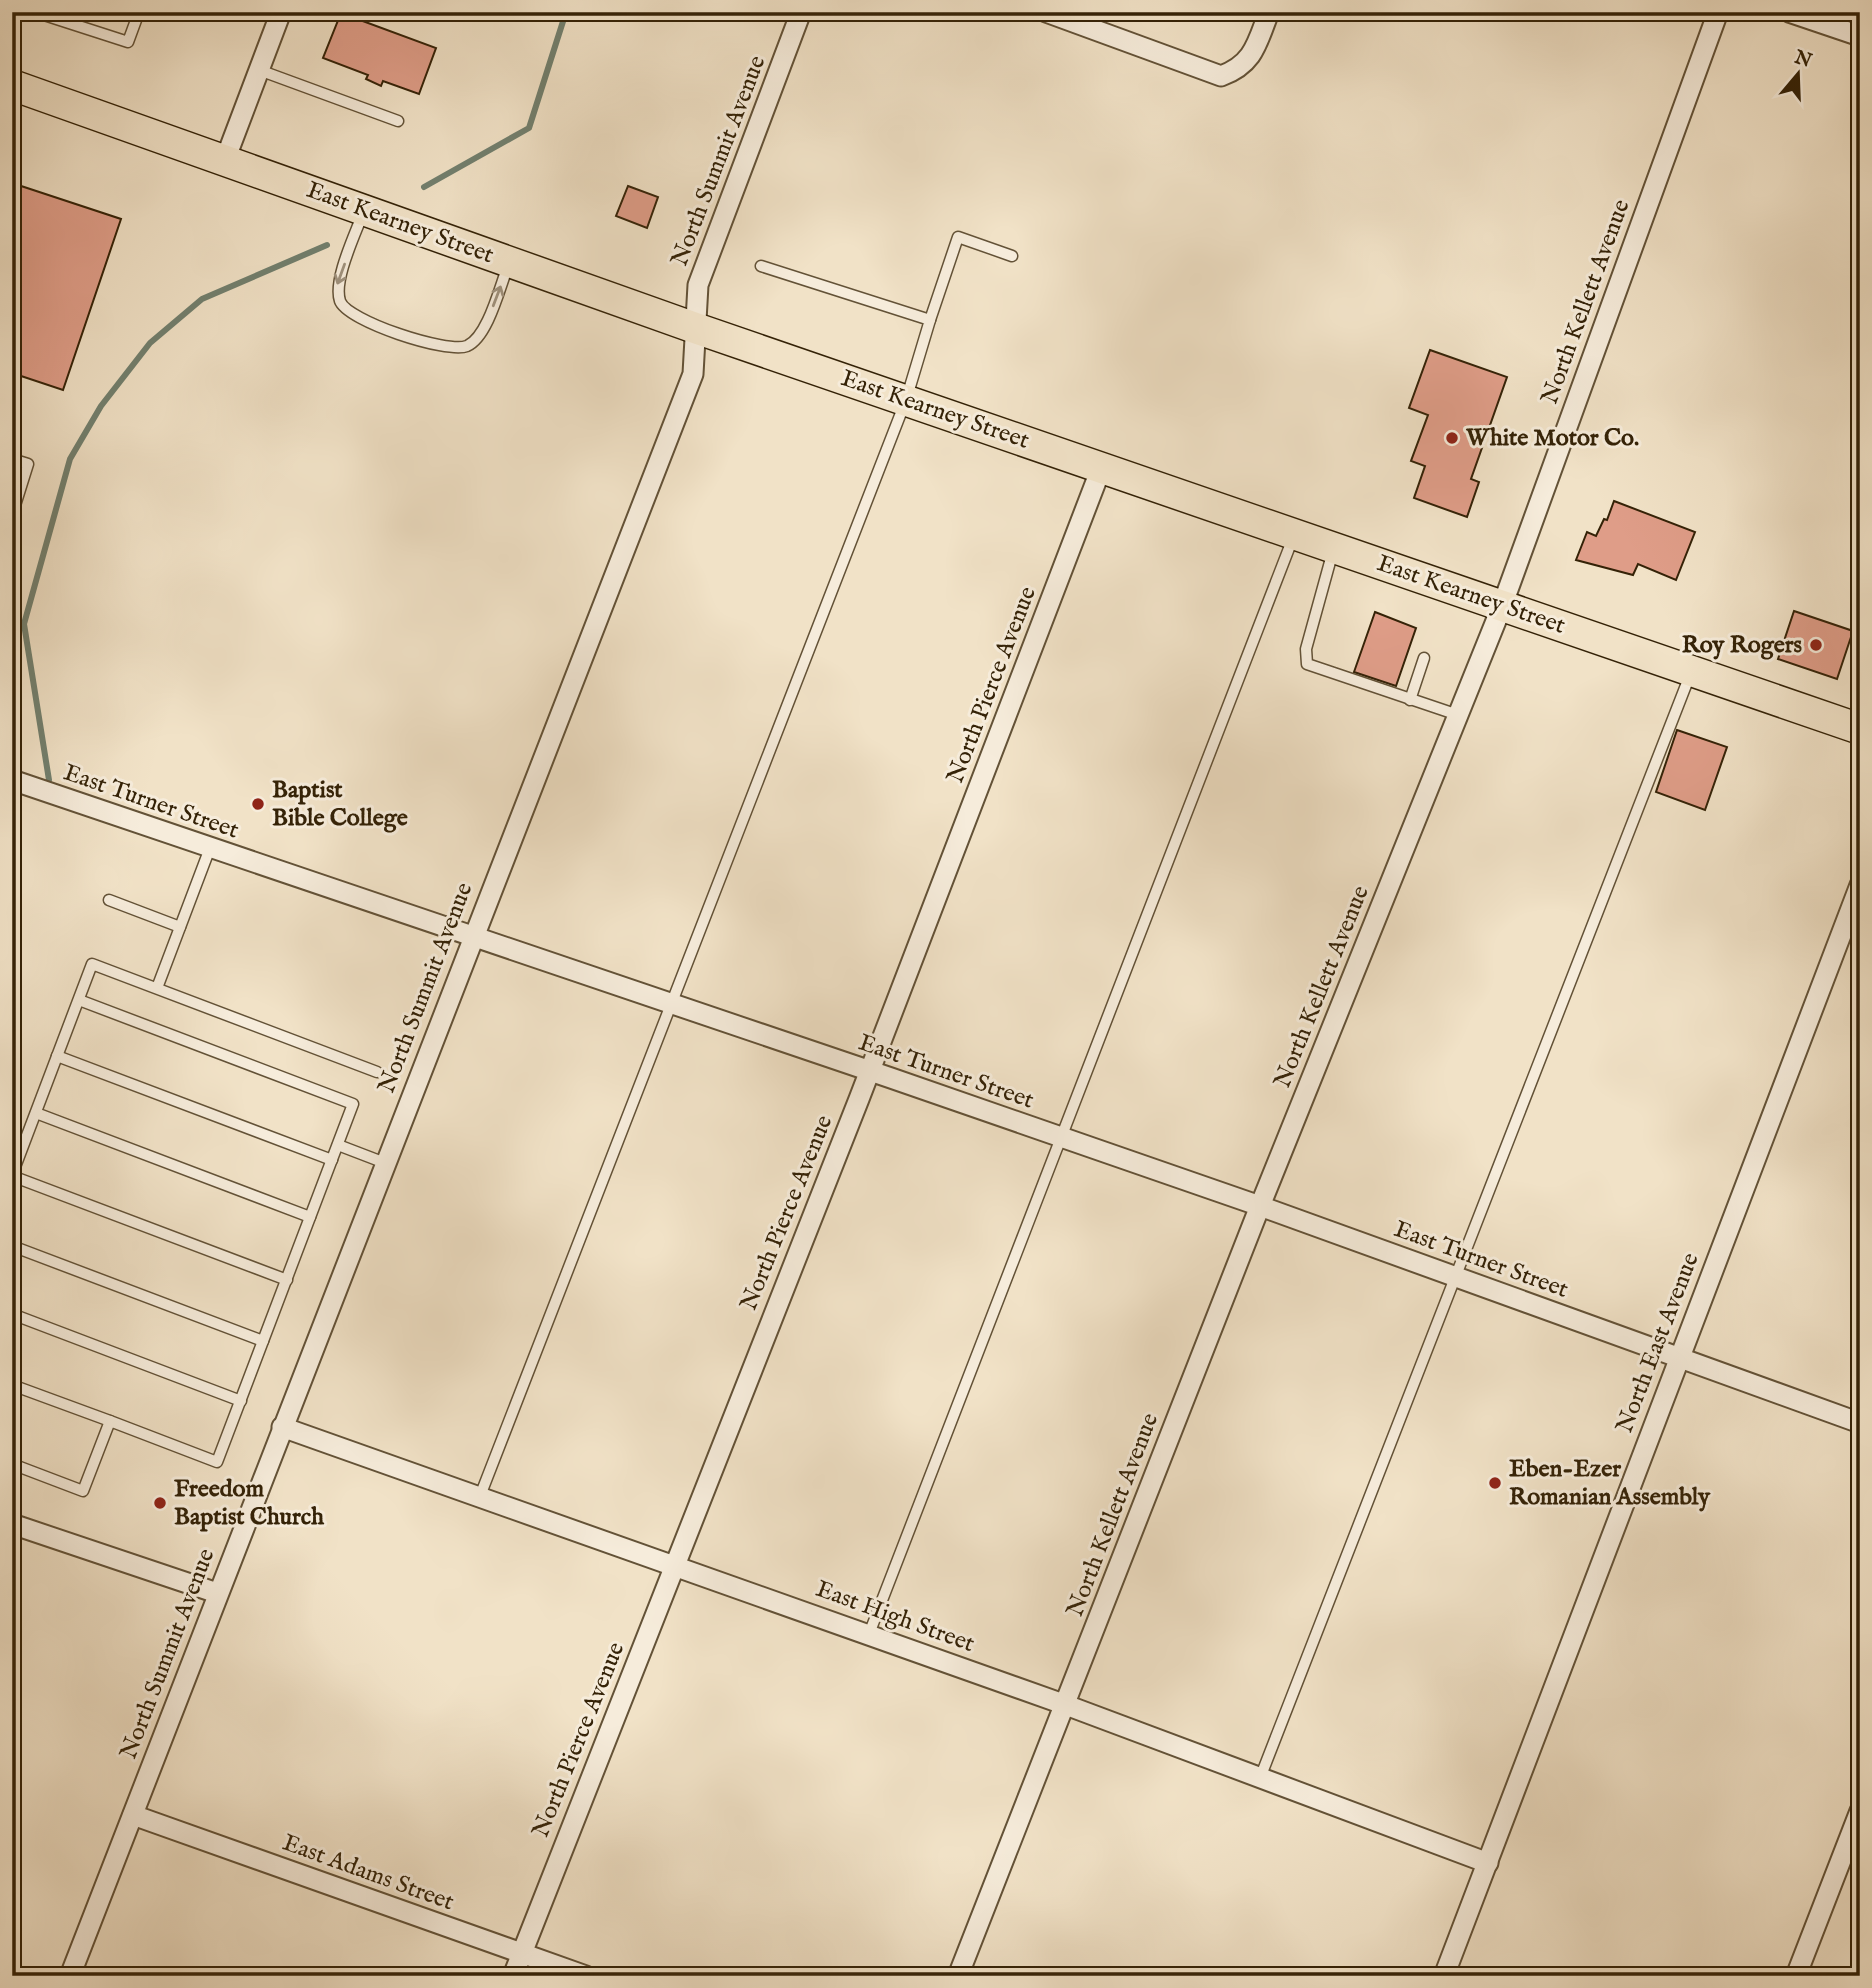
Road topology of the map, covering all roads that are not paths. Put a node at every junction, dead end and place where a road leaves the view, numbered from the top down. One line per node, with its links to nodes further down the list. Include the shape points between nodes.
1 (35, 12): 2 (lane, via 128,42)
2 (139, 12)
3 (281, 12): 10 (street)
4 (801, 12): 19 (street, North Summit Avenue, via 698,285)
5 (1046, 12): 6 (street, via 1221,76 1240,69 1252,55)
6 (1269, 12)
7 (1718, 12): 26 (street, North Kellett Avenue)
8 (1788, 12): 9 (street)
9 (1860, 36)
10 (259, 71): 12 (lane); 13 (street)
11 (12, 85): 13 (main road, East Kearney Street)
12 (398, 121)
13 (225, 160): 14 (main road, East Kearney Street)
14 (364, 210): 16 (main road, East Kearney Street); 16 (lane, one-way to 16, via 337,286 340,303 355,318 447,348 468,345 482,333)
15 (1012, 256): 18 (lane, via 958,237)
16 (510, 262): 19 (main road, East Kearney Street)
17 (761, 265): 18 (lane)
18 (930, 320): 20 (lane)
19 (698, 329): 20 (main road, East Kearney Street); 37 (street, North Summit Avenue, via 693,374)
20 (906, 400): 22 (main road, East Kearney Street); 40 (lane)
21 (12, 459): 23 (lane, via 28,464)
22 (1102, 466): 24 (main road, East Kearney Street); 42 (street, North Pierce Avenue)
23 (12, 515)
24 (1295, 534): 25 (main road, East Kearney Street); 45 (lane)
25 (1334, 547): 26 (main road, East Kearney Street); 29 (lane, via 1306,649 1307,664)
26 (1502, 606): 28 (main road, East Kearney Street); 30 (street, North Kellett Avenue)
27 (1424, 658): 29 (lane)
28 (1692, 671): 31 (main road, East Kearney Street); 53 (lane)
29 (1410, 700): 30 (lane)
30 (1458, 715): 50 (street, North Kellett Avenue)
31 (1860, 729)
32 (12, 780): 33 (street, East Turner Street)
33 (210, 848): 36 (lane); 37 (street, East Turner Street)
34 (1860, 885): 57 (street, North East Avenue)
35 (109, 900): 36 (lane)
36 (180, 927): 38 (lane)
37 (471, 938): 40 (street, East Turner Street); 48 (street, North Summit Avenue)
38 (157, 988): 39 (lane, via 92,964); 43 (lane)
39 (79, 1000): 41 (lane); 46 (lane, via 353,1104)
40 (670, 1004): 42 (street, East Turner Street); 64 (lane)
41 (57, 1056): 44 (lane); 47 (lane)
42 (870, 1071): 45 (street, East Turner Street); 66 (street, North Pierce Avenue)
43 (377, 1072)
44 (36, 1113): 49 (lane); 51 (lane)
45 (1059, 1137): 50 (street, East Turner Street); 68 (lane)
46 (338, 1144): 47 (lane); 48 (lane)
47 (332, 1160): 51 (lane)
48 (385, 1163): 62 (street, North Summit Avenue)
49 (12, 1175): 54 (lane)
50 (1260, 1206): 53 (street, East Turner Street); 69 (street, North Kellett Avenue)
51 (310, 1217): 54 (lane)
52 (12, 1246): 56 (lane)
53 (1456, 1277): 57 (street, East Turner Street); 70 (lane)
54 (287, 1280): 56 (lane)
55 (12, 1314): 59 (lane)
56 (264, 1341): 59 (lane)
57 (1678, 1357): 61 (street, East Turner Street); 73 (street, North East Avenue)
58 (12, 1385): 60 (lane)
59 (241, 1401): 60 (lane, via 218,1462)
60 (110, 1421): 63 (lane, via 83,1491)
61 (1860, 1423)
62 (282, 1427): 64 (street, East High Street); 67 (street, North Summit Avenue)
63 (12, 1464)
64 (480, 1496): 66 (street, East High Street)
65 (12, 1524): 67 (street)
66 (675, 1564): 68 (street, East High Street); 74 (street, North Pierce Avenue)
67 (217, 1593): 72 (street, North Summit Avenue)
68 (869, 1634): 69 (street, East High Street)
69 (1066, 1704): 70 (street, East High Street); 78 (street, North Kellett Avenue)
70 (1261, 1778): 73 (street, East High Street)
71 (1860, 1811): 80 (street)
72 (134, 1815): 74 (street, East Adams Street); 75 (street, North Summit Avenue)
73 (1488, 1863): 79 (street, North East Avenue)
74 (522, 1953): 76 (street, North Pierce Avenue); 77 (street, East Adams Street)
75 (70, 1976)
76 (513, 1976)
77 (586, 1976)
78 (958, 1976)
79 (1444, 1976)
80 (1797, 1976)

